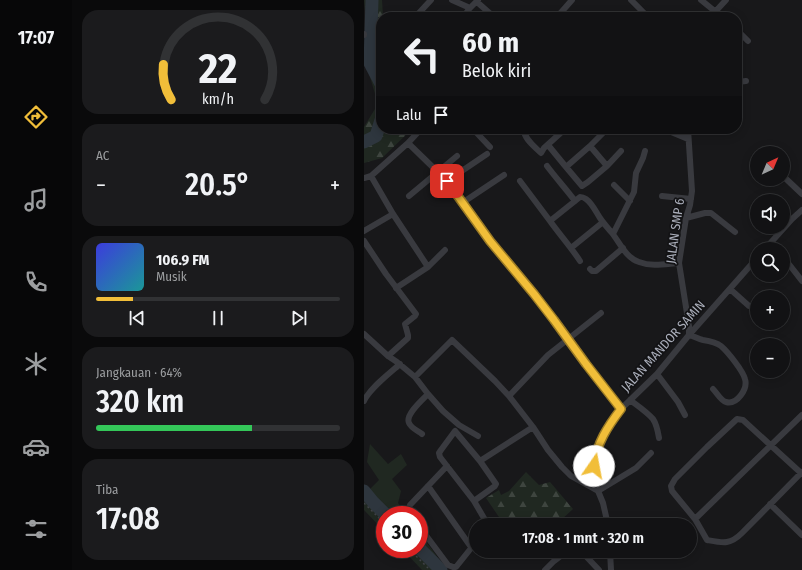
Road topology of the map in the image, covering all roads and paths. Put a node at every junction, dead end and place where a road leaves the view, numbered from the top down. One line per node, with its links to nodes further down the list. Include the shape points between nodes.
1 (431, 0): 9 (street)
2 (452, 0): 8 (street)
3 (572, 0): 12 (street)
4 (631, 0): 13 (street)
5 (700, 0): 14 (street)
6 (726, 0): 14 (street)
7 (478, 1): 8 (street); 11 (street)
8 (470, 8): 10 (street)
9 (420, 12)
10 (467, 12)
11 (489, 12)
12 (561, 12)
13 (643, 12)
14 (715, 12)
15 (742, 35): 16 (street)
16 (748, 41)
17 (742, 81): 18 (street)
18 (746, 81)
19 (416, 134): 27 (street)
20 (478, 134): 30 (street)
21 (524, 134): 28 (street, via 541,153)
22 (560, 134): 28 (street)
23 (602, 134): 29 (street)
24 (677, 134): 26 (street)
25 (688, 134): 26 (street, JALAN SMP 6)
26 (688, 138): 49 (street, JALAN SMP 6)
27 (408, 143): 38 (street); 40 (street)
28 (548, 145): 37 (street)
29 (590, 146): 36 (street); 37 (street)
30 (490, 147)
31 (621, 151): 36 (street)
32 (645, 151): 51 (street, via 636,173)
33 (486, 154): 42 (street)
34 (457, 156): 38 (street)
35 (547, 166): 50 (street)
36 (607, 166): 37 (street, via 582,186)
37 (566, 167)
38 (438, 172): 42 (street); 47 (street)
39 (504, 175): 52 (street)
40 (371, 176): 41 (street); 54 (street)
41 (364, 178)
42 (447, 181): 52 (street)
43 (520, 181): 56 (street)
44 (790, 183): 46 (street)
45 (614, 184): 51 (street)
46 (802, 194)
47 (409, 196)
48 (662, 196): 49 (street)
49 (691, 199): 55 (street, JALAN SMP 6)
50 (575, 201): 56 (street); 57 (street, via 583,197 587,199)
51 (630, 201): 60 (street)
52 (462, 203): 79 (street)
53 (802, 210): 62 (street)
54 (393, 214): 58 (street); 70 (street)
55 (686, 218): 59 (street, via 711,213); 67 (street, JALAN SMP 6)
56 (550, 222): 63 (street)
57 (603, 222): 60 (street); 63 (street)
58 (364, 230)
59 (735, 232)
60 (613, 234): 64 (street)
61 (364, 241): 73 (street)
62 (774, 242)
63 (571, 248): 66 (street)
64 (623, 248): 67 (street, via 634,260 643,264); 71 (street, via 596,271)
65 (445, 250): 70 (street)
66 (580, 261)
67 (679, 263): 78 (street, JALAN SMP 6)
68 (750, 266): 74 (street, JALAN MANDOR SAMIN)
69 (790, 266): 72 (street)
70 (428, 267): 73 (street)
71 (590, 269)
72 (802, 281)
73 (396, 288): 80 (street, via 416,314 404,324 408,338)
74 (730, 289): 75 (street); 78 (street, JALAN MANDOR SAMIN)
75 (750, 306)
76 (601, 313): 79 (street)
77 (364, 334): 80 (street)
78 (689, 335): 82 (street, JALAN MANDOR SAMIN); 84 (street, via 722,347 746,380 744,391 736,401 723,401)
79 (568, 340): 86 (street, via 530,372); 89 (street)
80 (388, 356): 81 (street)
81 (400, 364): 83 (street); 88 (street, via 366,396)
82 (657, 374): 87 (street, JALAN MANDOR SAMIN); 90 (street)
83 (415, 377): 85 (street); 86 (street, via 452,340)
84 (713, 389)
85 (428, 394): 93 (street, via 408,419 411,426); 94 (street, via 459,425)
86 (509, 396): 92 (street)
87 (630, 400): 89 (street, JALAN MANDOR SAMIN); 95 (street, via 653,420)
88 (364, 401)
89 (621, 409): 102 (street, JALAN MANDOR SAMIN, via 600,441 595,456 594,475)
90 (685, 415)
91 (802, 415): 96 (street)
92 (533, 427): 98 (street); 102 (street, via 548,450 572,476)
93 (422, 434)
94 (478, 436)
95 (659, 438)
96 (771, 446): 100 (street); 110 (street, via 743,420 737,419 707,446 671,486 672,491); 111 (street)
97 (651, 453): 102 (street, via 636,468)
98 (480, 461): 99 (street, via 456,431 439,453); 103 (street, via 496,486)
99 (447, 466): 101 (street); 103 (street)
100 (802, 473): 105 (street)
101 (428, 486): 106 (street); 115 (street)
102 (598, 491): 109 (street, JALAN MANDOR SAMIN)
103 (474, 501): 108 (street)
104 (364, 503): 107 (path)
105 (770, 504): 112 (street, via 734,540 707,540); 113 (street)
106 (410, 506)
107 (376, 515)
108 (484, 518)
109 (606, 518)
110 (694, 518)
111 (696, 518)
112 (697, 522)
113 (802, 535)
114 (428, 538): 116 (street, via 452,567 456,567)
115 (469, 544)
116 (469, 550)
117 (418, 558): 121 (path)
118 (558, 558): 122 (street)
119 (588, 558): 123 (street)
120 (610, 558): 124 (street)
121 (430, 570)
122 (545, 570)
123 (599, 570)
124 (611, 570)

